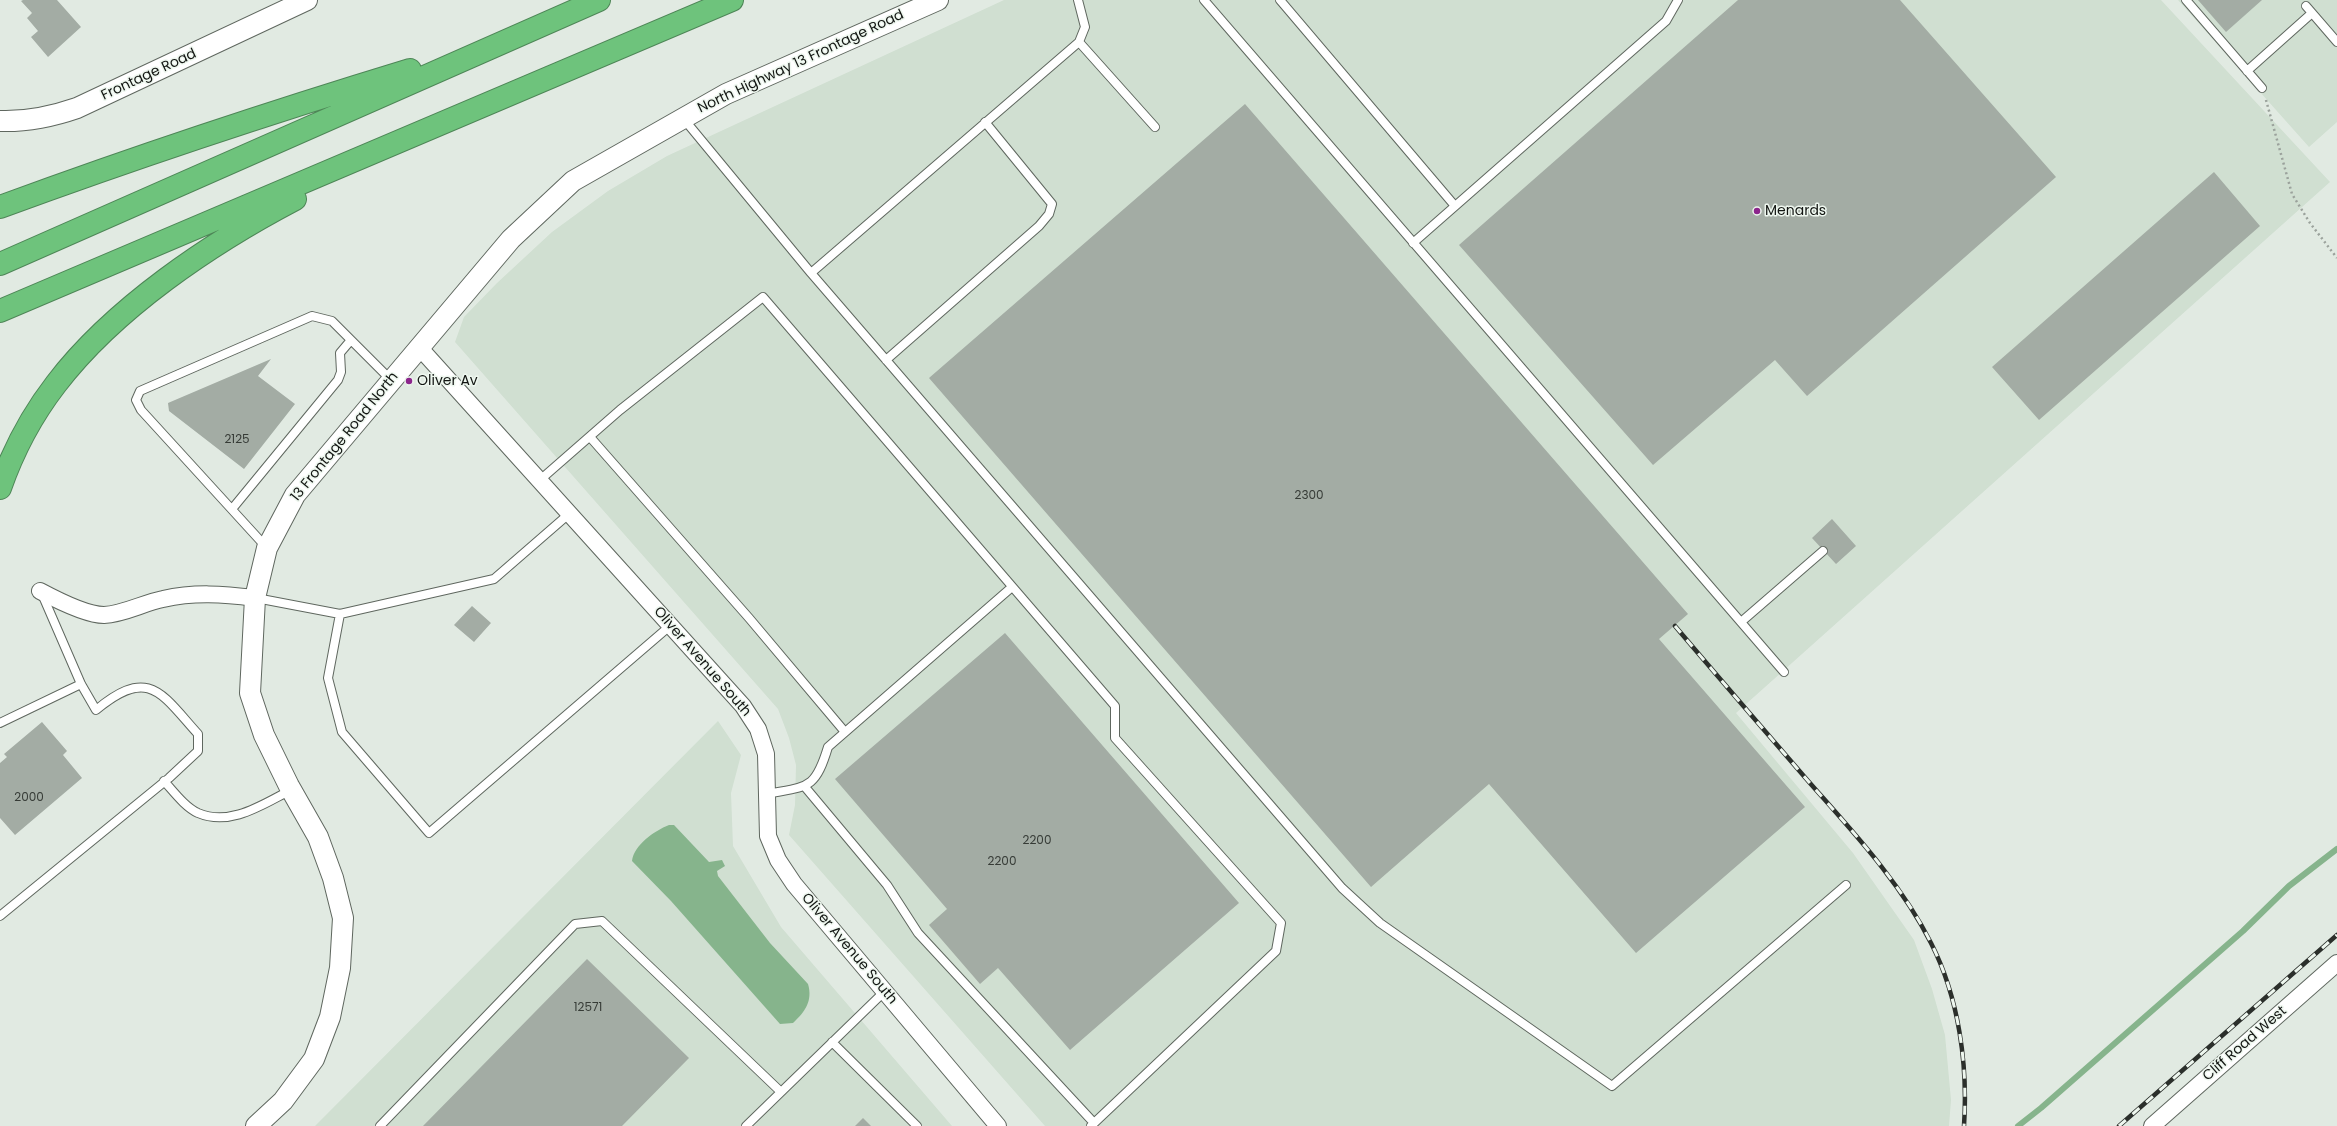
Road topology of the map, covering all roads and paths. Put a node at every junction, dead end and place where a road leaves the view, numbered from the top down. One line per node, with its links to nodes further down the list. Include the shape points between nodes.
1 (599, 0): 14 (highway)
2 (732, 0): 20 (highway)
3 (938, 0): 17 (street, North Highway 13 Frontage Road, via 726,94)
4 (1078, 0): 12 (lane, via 1085,28)
5 (1204, 0): 25 (lane)
6 (1280, 0): 22 (lane)
7 (1678, 0): 22 (lane, via 1666,21)
8 (2186, 0): 15 (lane)
9 (300, 4): 18 (street, Frontage Road, via 78,108 46,118)
10 (2306, 6): 11 (lane)
11 (2312, 13): 13 (lane); 15 (lane)
12 (1079, 42): 19 (lane); 21 (lane)
13 (2337, 42)
14 (499, 44): 23 (highway, via 288,106 152,151); 27 (highway)
15 (2247, 71): 16 (lane)
16 (2262, 88): 26 (path, via 2292,194)
17 (683, 117): 24 (street, North Highway 13 Frontage Road, via 573,181); 28 (lane)
18 (0, 122)
19 (985, 122): 28 (lane); 32 (lane, via 1052,204 1050,214)
20 (437, 125): 29 (highway); 36 (highway, via 283,205 214,246 145,295 94,342 56,384 29,426)
21 (1155, 127)
22 (1455, 206): 25 (lane)
23 (0, 207)
24 (511, 239): 31 (street, 13 Frontage Road North)
25 (1413, 243): 45 (lane)
26 (2337, 258)
27 (0, 264)
28 (811, 273): 32 (lane)
29 (0, 311)
30 (351, 340): 33 (lane); 37 (lane, via 340,353 342,372 338,380); 37 (lane, via 332,322 312,316 140,391 136,400 141,410)
31 (420, 347): 33 (street, 13 Frontage Road North); 35 (street, Oliver Avenue South)
32 (886, 360): 55 (lane, via 1342,888 1380,923 1612,1086)
33 (391, 380): 39 (street, 13 Frontage Road North, via 295,495)
34 (590, 436): 35 (lane); 41 (lane, via 762,297); 50 (lane)
35 (540, 480): 38 (street, Oliver Avenue South)
36 (0, 488)
37 (232, 509): 39 (lane)
38 (570, 513): 44 (lane, via 494,579); 46 (street, Oliver Avenue South)
39 (267, 548): 43 (street, 13 Frontage Road North)
40 (1823, 551): 45 (lane)
41 (1012, 586): 50 (lane); 61 (lane, via 1115,706 1115,738 1281,923 1276,951)
42 (40, 591): 43 (street, via 67,604 103,615 190,594 216,593); 48 (lane)
43 (255, 598): 44 (lane); 53 (street, 13 Frontage Road North, via 250,692 264,735)
44 (340, 614): 46 (lane, via 328,678 342,732 429,833)
45 (1741, 622): 47 (lane)
46 (670, 625): 54 (street, Oliver Avenue South, via 743,706 758,730 766,754)
47 (1784, 672)
48 (81, 684): 49 (lane); 51 (lane, via 96,710 115,694 138,686 161,693 198,734 198,751)
49 (0, 723)
50 (845, 732): 52 (lane, via 828,747 820,772)
51 (164, 782): 53 (lane, via 198,813 216,818 244,814); 56 (lane)
52 (805, 787): 54 (lane); 61 (lane, via 888,885 918,933)
53 (291, 790): 62 (street, 13 Frontage Road North, via 318,837 333,878 343,918 340,968 330,1017 314,1058 283,1101)
54 (767, 794): 58 (street, Oliver Avenue South, via 768,836 778,860 794,884)
55 (1846, 884)
56 (0, 916)
57 (2337, 963): 67 (street, Cliff Road West)
58 (884, 991): 59 (lane); 66 (street, Oliver Avenue South)
59 (832, 1042): 60 (lane); 65 (lane)
60 (781, 1092): 63 (lane, via 602,921 575,924); 64 (lane)
61 (1093, 1125)
62 (256, 1126)
63 (380, 1126)
64 (746, 1126)
65 (917, 1126)
66 (998, 1126)
67 (2152, 1126)

